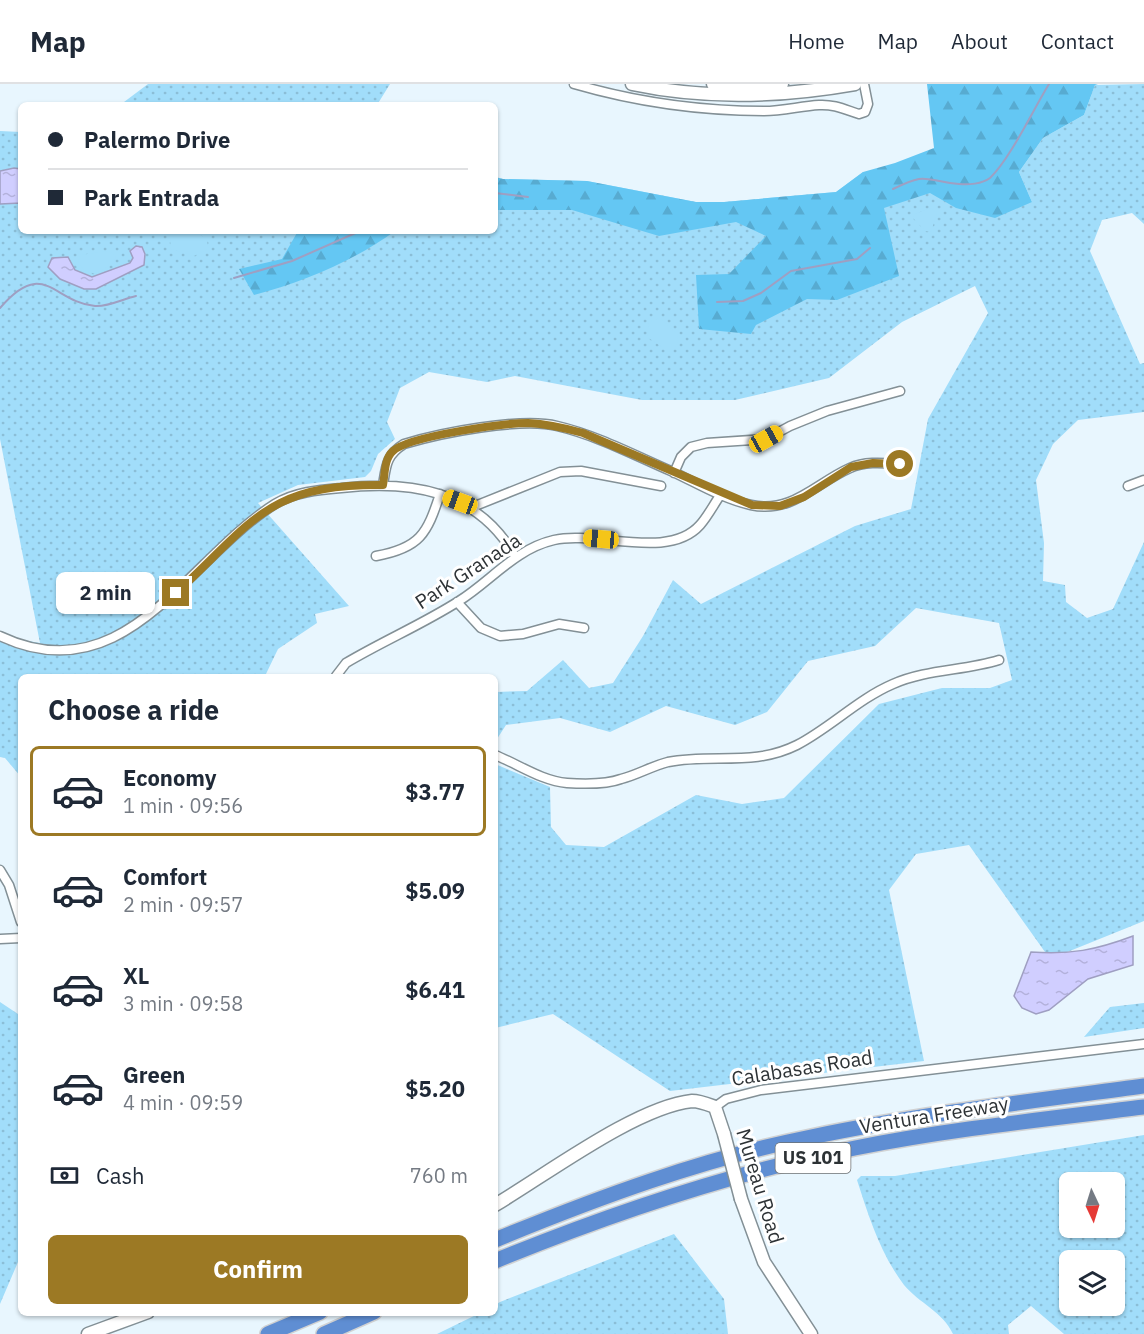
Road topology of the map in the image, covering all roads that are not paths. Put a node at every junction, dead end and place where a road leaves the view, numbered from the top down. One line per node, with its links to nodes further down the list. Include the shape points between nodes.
1 (574, 84): 6 (street, via 639,100 700,109 766,111 820,105 859,114 865,112 868,104)
2 (632, 84): 5 (main road, via 714,95 762,96)
3 (712, 84): 4 (main road)
4 (782, 84)
5 (855, 84)
6 (864, 84)
7 (900, 391): 9 (street, via 827,411 766,439 691,447)
8 (900, 464): 15 (street, via 851,467 804,497 780,506 752,505)
9 (674, 473): 11 (street, via 583,433 554,425 510,424 404,444 392,451 386,461); 15 (street)
10 (1144, 480): 13 (street)
11 (383, 485): 14 (street); 21 (street, via 303,493 278,502 247,523 192,579 143,621 94,645 64,651)
12 (661, 486): 16 (street, via 581,471 560,472)
13 (1128, 486)
14 (440, 494): 16 (street); 17 (street, via 430,525 420,539)
15 (721, 494): 18 (street, Park Granada, via 699,526 669,542 581,537 553,540)
16 (470, 508): 18 (street, via 496,528)
17 (376, 556)
18 (515, 556): 19 (street, Park Granada)
19 (457, 602): 20 (street, via 481,628 500,636 559,624); 23 (street, Park Granada, via 354,658)
20 (584, 628)
21 (0, 636)
22 (999, 660): 24 (street, via 918,674 890,685 798,745 768,757 694,758 665,763 619,780 564,783)
23 (338, 674)
24 (498, 756)
25 (0, 870): 26 (street)
26 (18, 913)
27 (18, 938): 28 (street)
28 (0, 939)
29 (1144, 1044): 31 (street, Calabasas Road, via 761,1090 726,1099)
30 (1144, 1086): 34 (highway, Ventura Freeway / US 101, via 898,1121 742,1153 651,1181)
31 (715, 1107): 33 (main road, Calabasas Road, via 694,1101 652,1114 597,1142); 42 (main road, Mureau Road, bridge, via 764,1262)
32 (1144, 1107): 35 (highway, Ventura Freeway / US 101, via 856,1148 761,1170 678,1192)
33 (498, 1203)
34 (498, 1239)
35 (498, 1260)
36 (137, 1316): 39 (main road)
37 (311, 1316): 40 (highway)
38 (365, 1316): 41 (highway)
39 (88, 1334)
40 (268, 1334)
41 (324, 1334)
42 (811, 1334)

